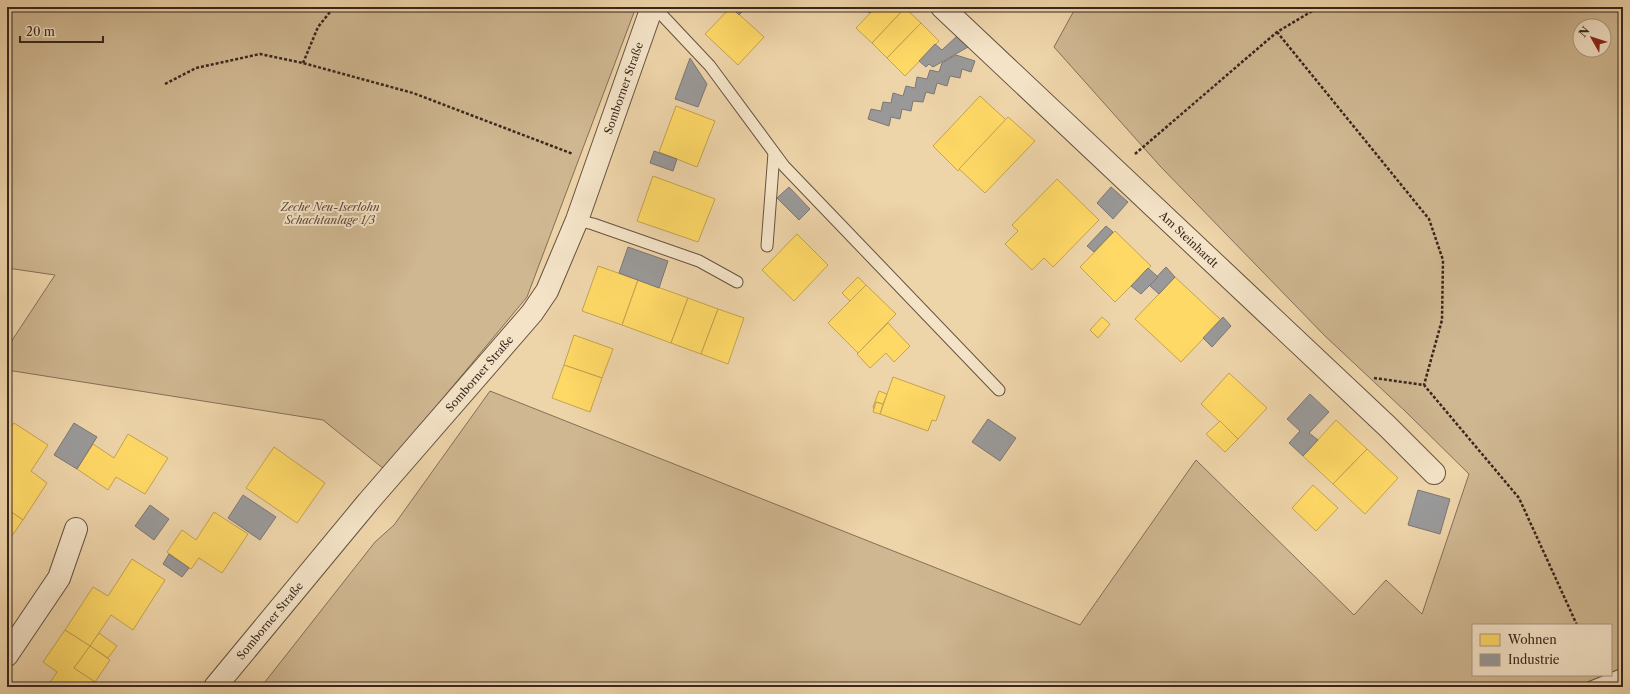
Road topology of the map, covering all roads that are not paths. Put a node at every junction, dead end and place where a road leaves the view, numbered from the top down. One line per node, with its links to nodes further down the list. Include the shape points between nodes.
1 (652, 7): 3 (lane, via 710,66); 4 (street, Somborner Straße)
2 (942, 7): 8 (street, Am Steinhardt)
3 (774, 152): 5 (lane); 7 (lane, via 784,166)
4 (578, 220): 6 (lane, via 699,261); 13 (street, Somborner Straße, via 546,291 532,313 368,502)
5 (767, 246)
6 (737, 282)
7 (999, 390)
8 (1434, 474)
9 (76, 529): 10 (street, via 60,578)
10 (7, 656)
11 (1623, 674): 12 (lane)
12 (1597, 682)
13 (215, 687)

